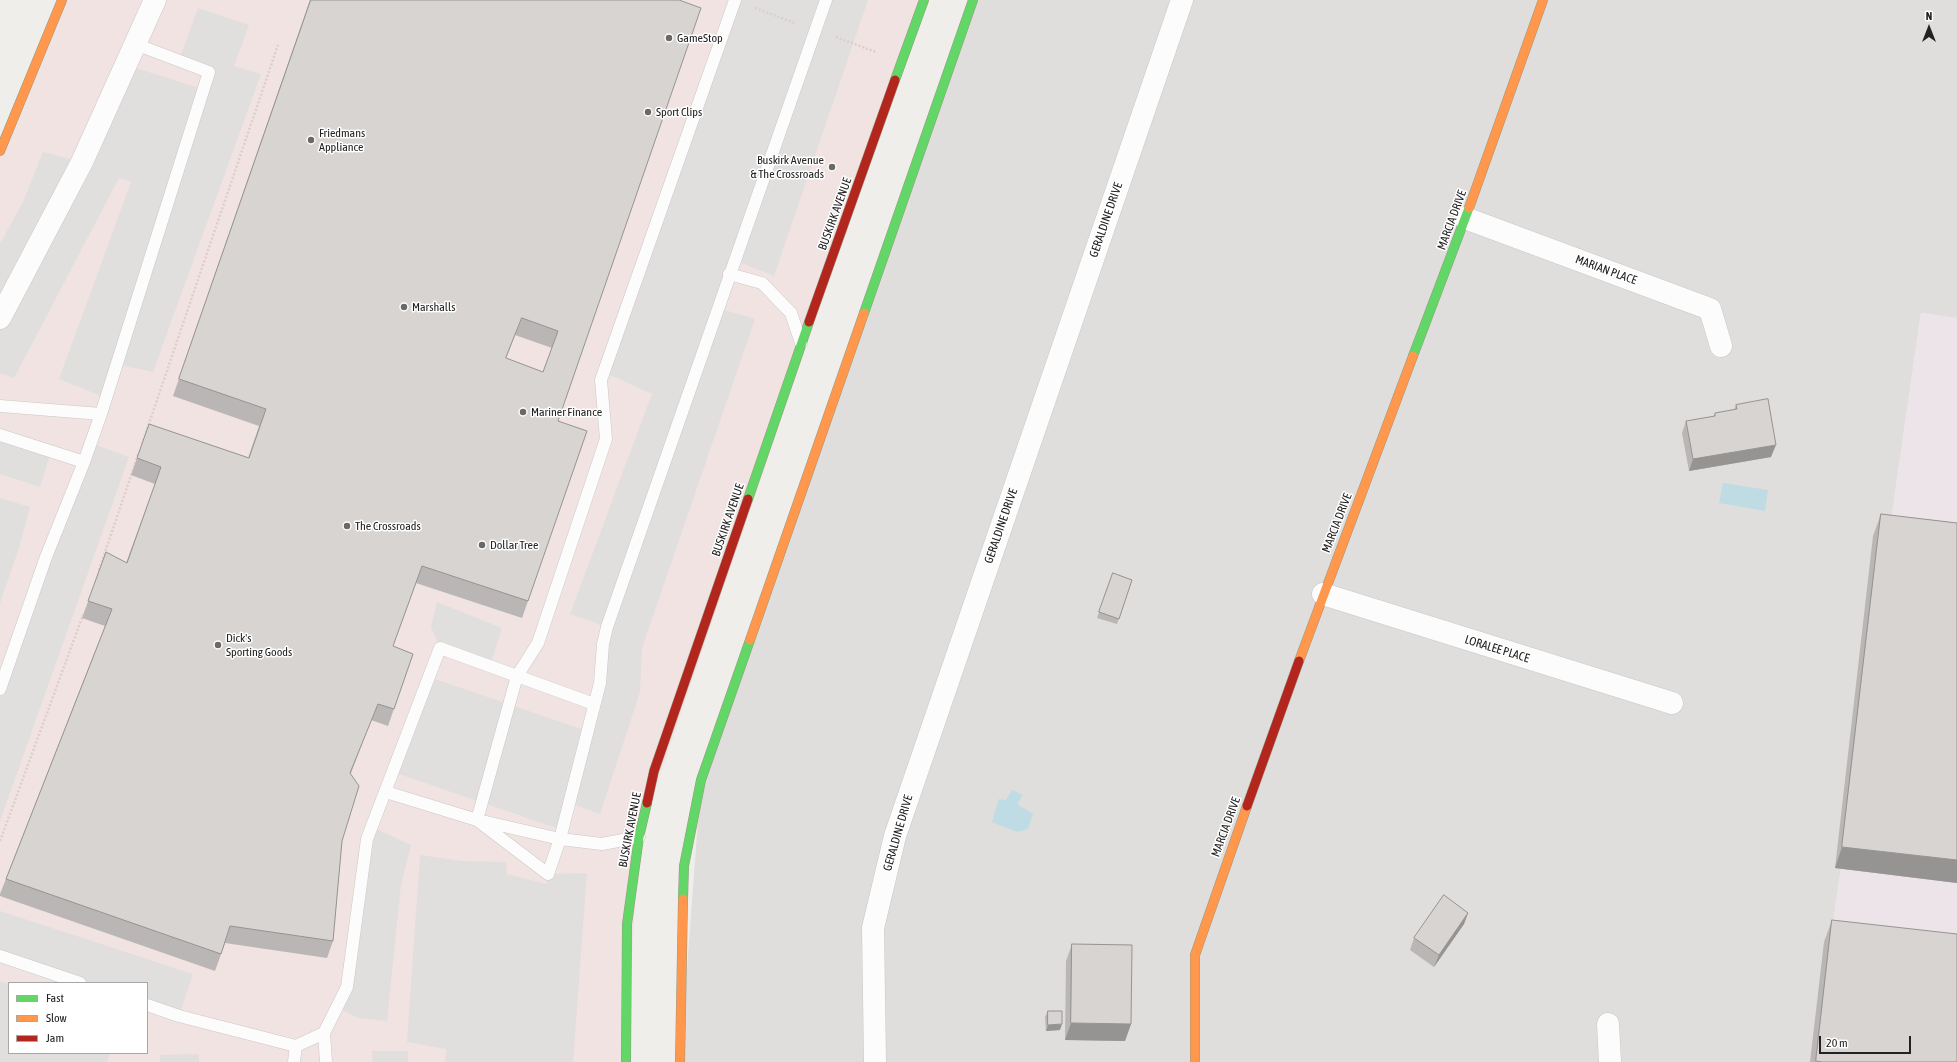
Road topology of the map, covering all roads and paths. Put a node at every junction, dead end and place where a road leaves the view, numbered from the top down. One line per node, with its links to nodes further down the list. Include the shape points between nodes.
1 (62, 0): 11 (main road)
2 (155, 0): 9 (street)
3 (734, 0): 24 (lane, via 601,380 606,439 538,643)
4 (826, 0): 13 (lane)
5 (924, 0): 15 (main road, BUSKIRK AVENUE)
6 (974, 0): 42 (main road, via 701,780 684,866)
7 (1182, 0): 43 (street, GERALDINE DRIVE, via 895,836 873,928)
8 (1543, 0): 12 (main road, MARCIA DRIVE)
9 (135, 44): 14 (street, via 82,162); 18 (lane, via 208,72)
10 (278, 44): 21 (path)
11 (0, 151)
12 (1465, 218): 16 (street, MARIAN PLACE, via 1710,309); 22 (main road, MARCIA DRIVE)
13 (729, 274): 15 (lane, via 762,284 791,313); 27 (lane, via 607,626 600,683)
14 (0, 318)
15 (801, 345): 30 (main road, BUSKIRK AVENUE, via 654,771)
16 (1721, 346)
17 (0, 406): 18 (lane)
18 (101, 414): 20 (lane)
19 (0, 435): 20 (lane)
20 (84, 462): 25 (lane, via 46,557)
21 (97, 576)
22 (1323, 594): 26 (street, LORALEE PLACE); 44 (main road, MARCIA DRIVE, via 1195,955)
23 (84, 611): 32 (path)
24 (517, 676): 27 (lane); 28 (lane, via 440,648); 29 (lane)
25 (0, 689)
26 (1672, 703)
27 (594, 704): 31 (lane)
28 (386, 792): 29 (lane); 37 (lane, via 367,839 347,987)
29 (476, 820): 31 (lane); 31 (lane, via 548,874)
30 (639, 837): 31 (lane, via 602,844); 41 (main road, BUSKIRK AVENUE, via 627,924)
31 (560, 839)
32 (0, 842)
33 (0, 956): 34 (lane)
34 (77, 982)
35 (148, 1006): 38 (lane)
36 (1608, 1024): 45 (street)
37 (324, 1033): 38 (lane); 40 (lane)
38 (296, 1046): 39 (lane)
39 (294, 1062)
40 (326, 1062)
41 (626, 1062)
42 (680, 1062)
43 (875, 1062)
44 (1195, 1062)
45 (1610, 1062)

